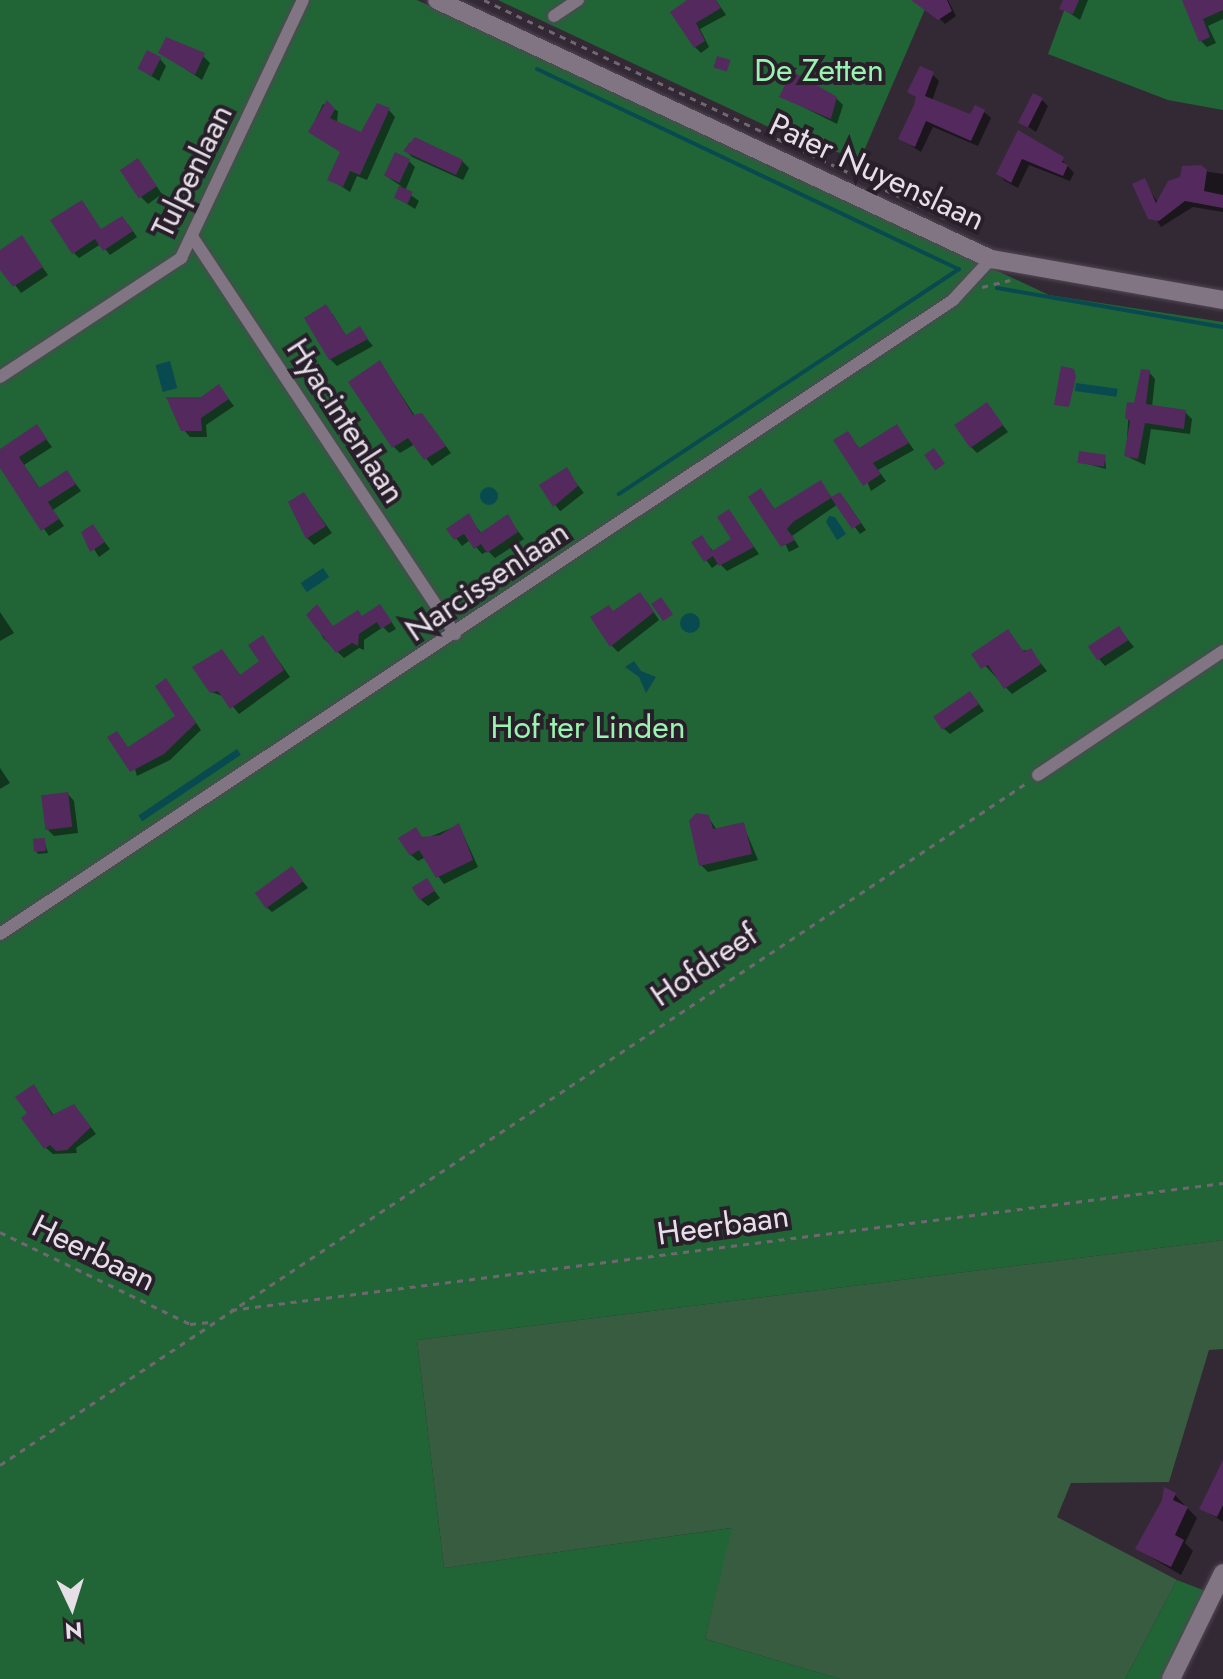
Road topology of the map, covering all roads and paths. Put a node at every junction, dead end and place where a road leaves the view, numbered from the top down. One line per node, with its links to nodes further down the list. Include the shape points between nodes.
1 (303, 0): 7 (street, Tulpenlaan)
2 (437, 0): 8 (street, Pater Nuyenslaan)
3 (484, 0): 6 (path)
4 (578, 0): 5 (street)
5 (554, 16)
6 (956, 223)
7 (193, 238): 10 (street, Tulpenlaan, via 181,258); 11 (street, Hyacintenlaan)
8 (991, 259): 9 (street, Pater Nuyenslaan); 11 (street, Narcissenlaan, via 953,300)
9 (1223, 300)
10 (0, 377)
11 (455, 634): 14 (street, Narcissenlaan)
12 (1223, 651): 13 (street)
13 (1038, 775): 17 (path, Hofdreef)
14 (0, 934)
15 (1223, 1183): 17 (path, Heerbaan)
16 (0, 1232): 18 (path, Heerbaan, via 190,1324)
17 (229, 1310): 18 (path, Hofdreef)
18 (214, 1321): 19 (path, Hofdreef)
19 (0, 1465)
20 (1223, 1573): 21 (street)
21 (1171, 1679)

